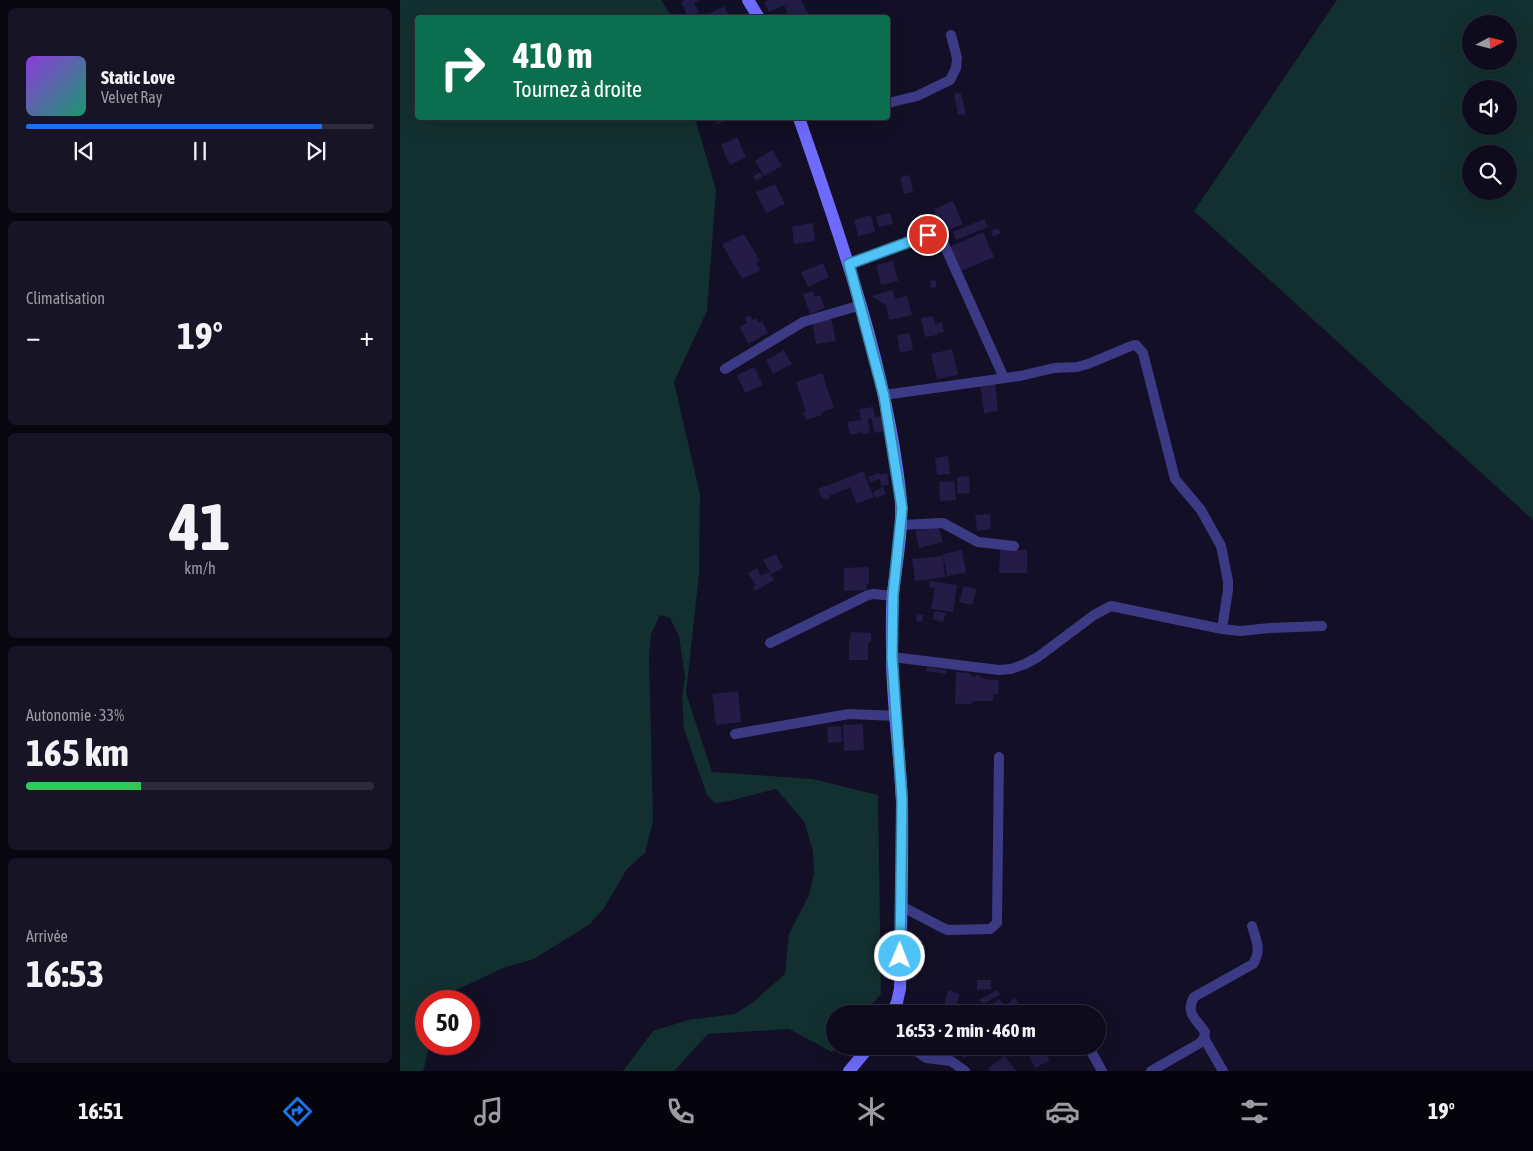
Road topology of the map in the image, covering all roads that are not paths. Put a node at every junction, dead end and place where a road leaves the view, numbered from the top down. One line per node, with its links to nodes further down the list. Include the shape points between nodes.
1 (748, 0): 2 (main road)
2 (757, 15)
3 (952, 35): 4 (street, via 957,58 950,80 917,96)
4 (890, 103)
5 (799, 120): 6 (main road)
6 (849, 264): 7 (main road); 9 (street, via 928,235 938,238 943,242)
7 (861, 305): 8 (street, via 803,322); 10 (main road)
8 (724, 369)
9 (1004, 378): 10 (street); 15 (street, via 1088,364 1131,346 1141,348 1175,479 1201,510 1221,546 1228,581)
10 (884, 396): 11 (main road, via 900,488)
11 (902, 525): 12 (street, via 943,523 978,542); 13 (main road)
12 (1014, 546)
13 (893, 596): 16 (street, via 868,595); 17 (main road)
14 (1322, 626): 15 (street, via 1240,631)
15 (1222, 629): 17 (street, via 1111,606 1038,657 1010,668 1000,670)
16 (770, 643)
17 (892, 657): 18 (main road)
18 (896, 716): 19 (street, via 849,714); 21 (main road, via 902,800)
19 (735, 734)
20 (999, 757): 21 (street, via 997,923 990,929 948,930)
21 (901, 906): 23 (main road, via 900,989)
22 (1252, 926): 24 (street, via 1259,948 1253,964 1194,997 1190,1005 1190,1012 1205,1032)
23 (896, 1005)
24 (1204, 1038): 31 (street); 32 (street)
25 (862, 1055): 28 (main road)
26 (922, 1055): 29 (street, via 957,1063)
27 (1093, 1055): 30 (street)
28 (849, 1071)
29 (965, 1071)
30 (1102, 1071)
31 (1151, 1071)
32 (1223, 1071)

